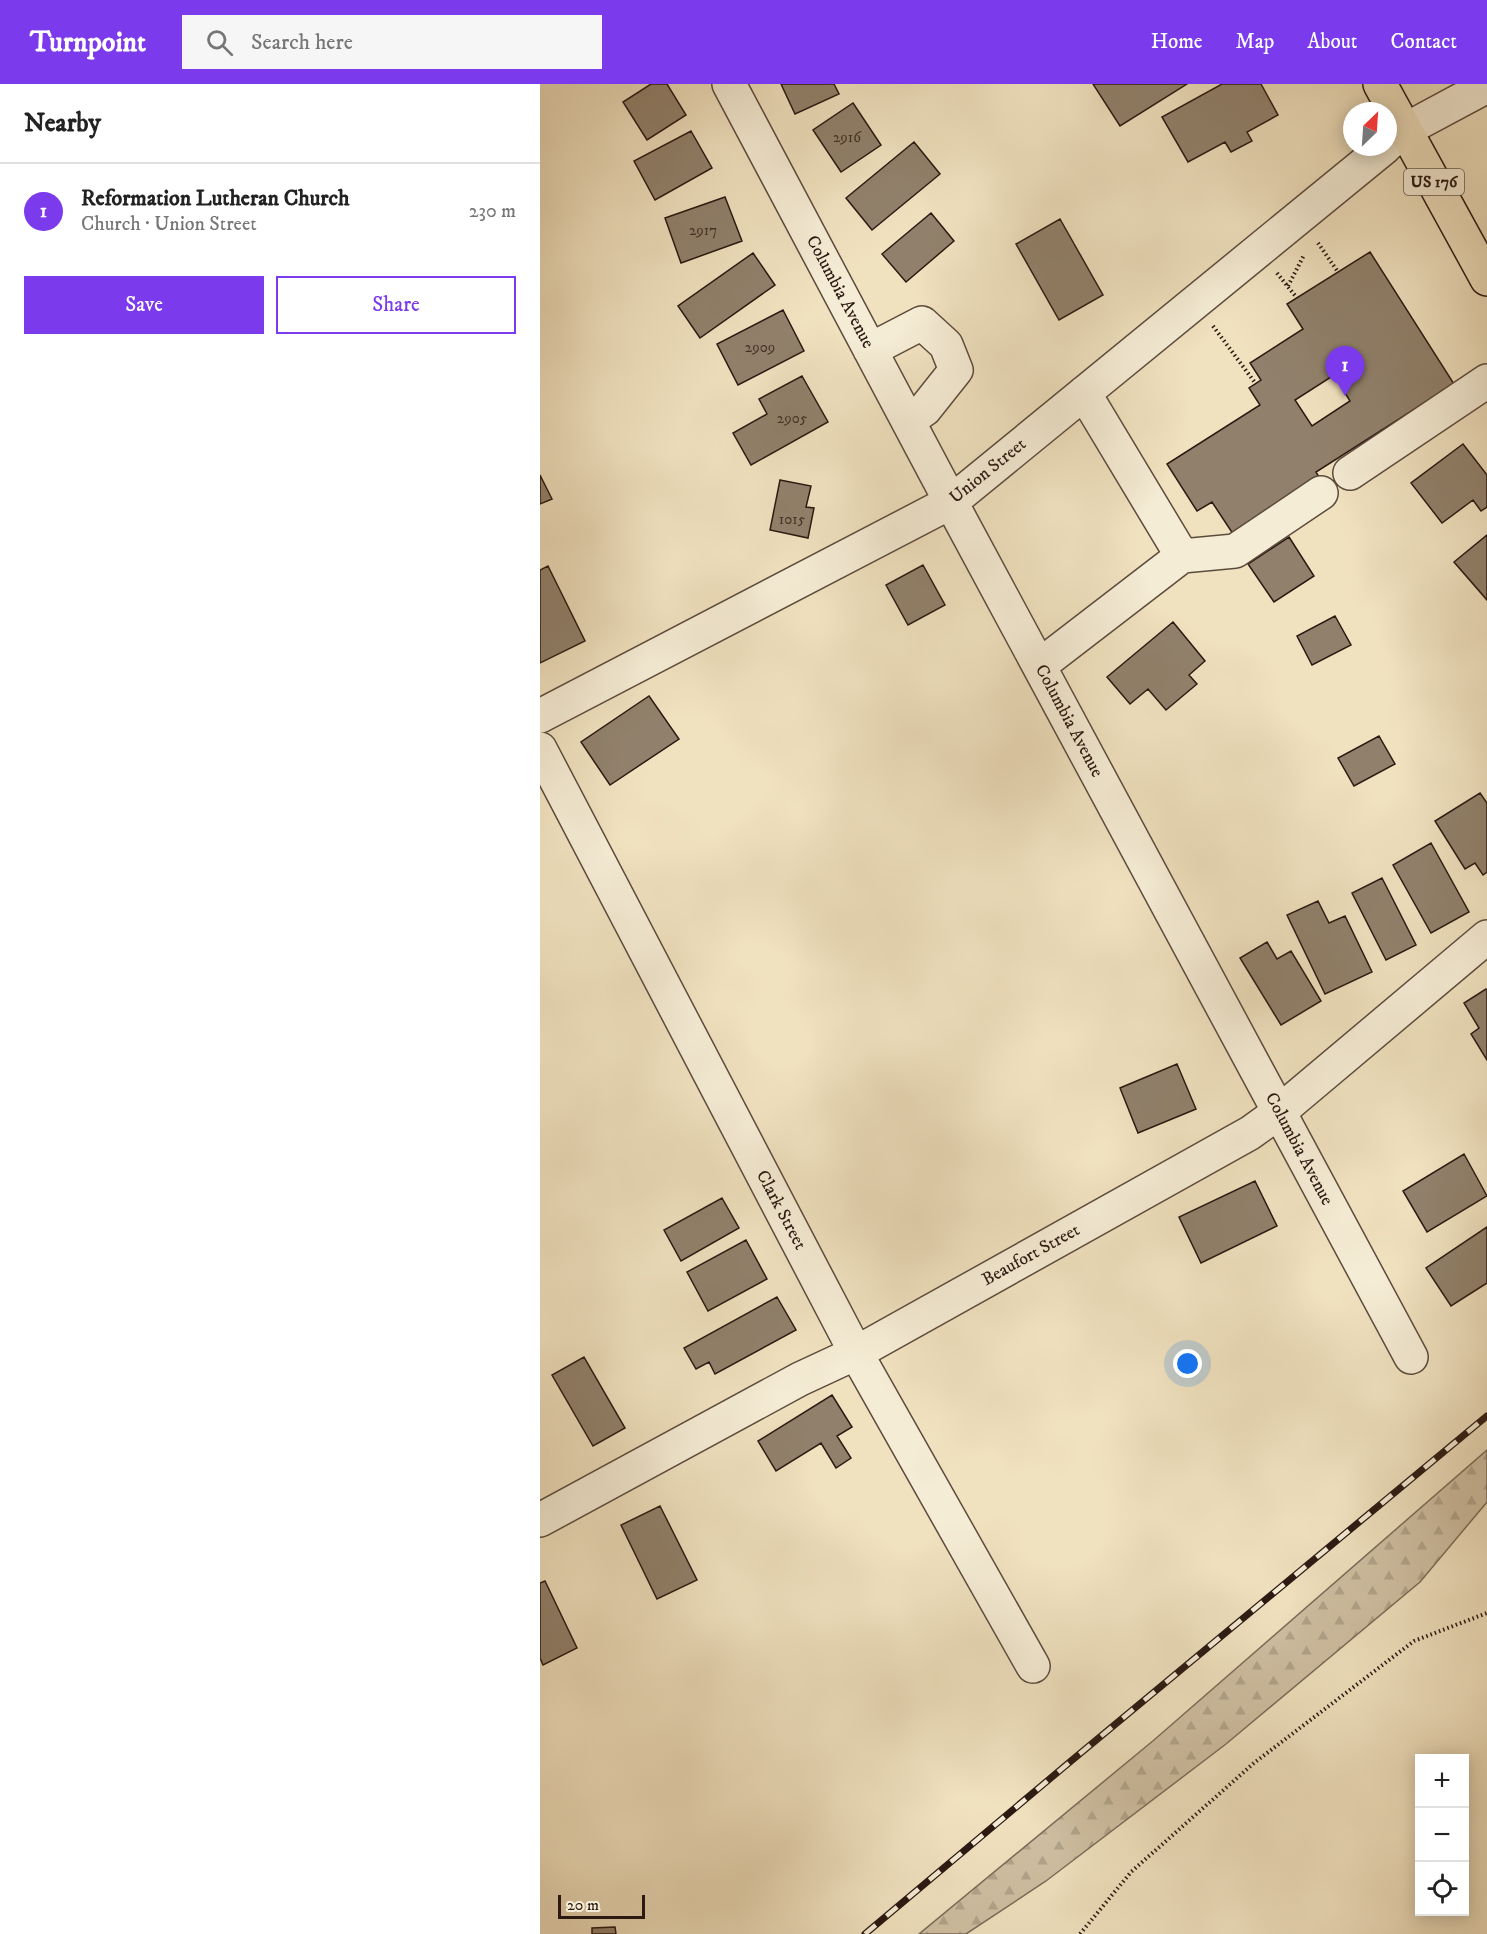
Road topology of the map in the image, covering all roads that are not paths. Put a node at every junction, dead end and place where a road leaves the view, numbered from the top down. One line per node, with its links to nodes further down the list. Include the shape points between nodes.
1 (729, 84): 9 (street, Columbia Avenue)
2 (1380, 84): 4 (main road, US 176)
3 (1487, 86): 5 (street, Union Street)
4 (1384, 102)
5 (1397, 138)
6 (1397, 146): 8 (main road, US 176)
7 (1373, 156): 11 (street, Union Street)
8 (1487, 279)
9 (870, 350): 12 (street, Columbia Avenue); 12 (street, via 922,323 946,345 956,370 925,410)
10 (1487, 381): 13 (street)
11 (1084, 393): 15 (street, Union Street); 16 (street)
12 (908, 421): 15 (street, Columbia Avenue)
13 (1350, 473)
14 (1321, 493): 16 (street, via 1235,551)
15 (951, 502): 17 (street, Columbia Avenue); 18 (street, Union Street)
16 (1182, 556): 17 (street)
17 (1039, 666): 21 (street, Columbia Avenue)
18 (540, 716)
19 (540, 749): 22 (street, Clark Street)
20 (1487, 937): 21 (street, Beaufort Street)
21 (1279, 1112): 22 (street, Beaufort Street, via 1250,1133); 23 (street, Columbia Avenue)
22 (856, 1353): 24 (street, Beaufort Street, via 800,1379); 25 (street, Clark Street)
23 (1411, 1357)
24 (540, 1520)
25 (1033, 1666)

